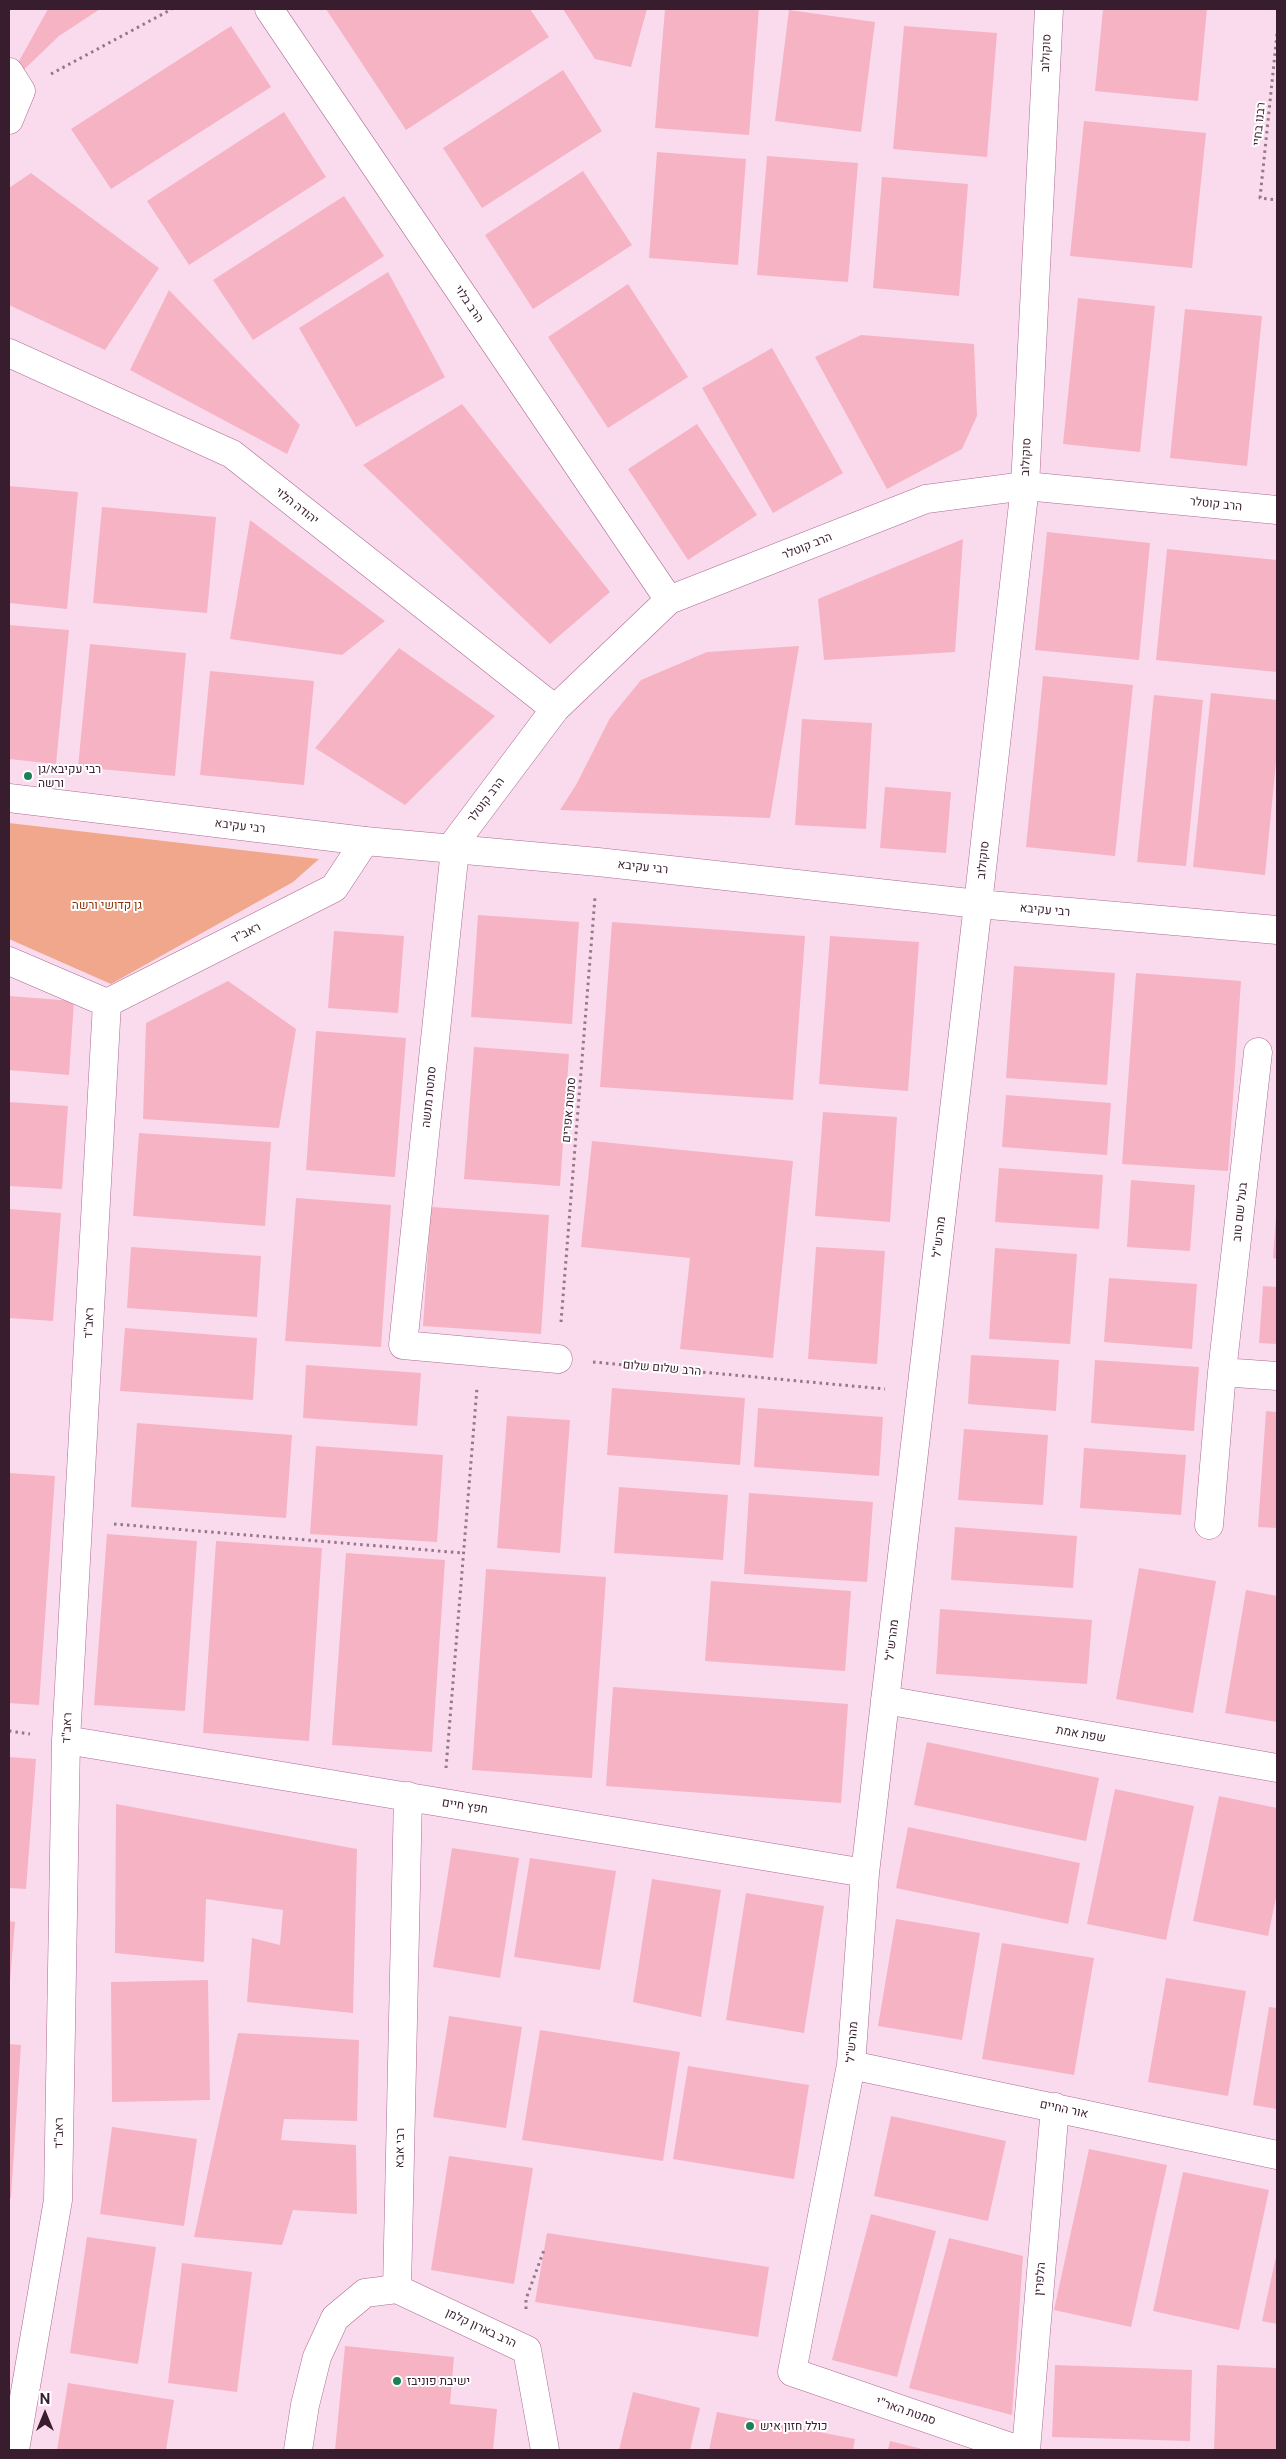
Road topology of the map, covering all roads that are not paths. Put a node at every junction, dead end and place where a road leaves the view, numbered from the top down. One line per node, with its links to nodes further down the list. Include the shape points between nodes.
1 (270, 9): 8 (street, הרב בלוי)
2 (1049, 9): 6 (street, סוקולוב)
3 (15, 81): 4 (street)
4 (9, 120)
5 (9, 353): 9 (street, יהודה הלוי, via 232,454)
6 (1025, 486): 7 (street, הרב קוטלר); 8 (street, הרב קוטלר, via 926,499); 13 (street, סוקולוב)
7 (1277, 510)
8 (669, 600): 9 (street, הרב קוטלר)
9 (555, 709): 12 (street, הרב קוטלר)
10 (9, 798): 11 (street, רבי עקיבא)
11 (364, 840): 12 (street, רבי עקיבא); 16 (street, ראב"ד, via 334,888)
12 (452, 849): 13 (street, רבי עקיבא); 18 (street, סמטת מנשה, via 403,1345)
13 (978, 904): 14 (street, רבי עקיבא); 22 (street, מהרש"ל)
14 (1277, 930)
15 (9, 961): 16 (street)
16 (107, 1003): 23 (street, ראב"ד)
17 (1258, 1052): 19 (street, בעל שם טוב)
18 (558, 1359)
19 (1222, 1372): 20 (street); 21 (street, בעל שם טוב)
20 (1277, 1376)
21 (1209, 1525)
22 (885, 1700): 24 (street, שפת אמת); 26 (street, מהרש"ל)
23 (66, 1740): 25 (street, חפץ חיים); 32 (street, ראב"ד, via 58,2200)
24 (1277, 1768)
25 (408, 1796): 26 (street, חפץ חיים); 30 (street, רבי אבא)
26 (865, 1873): 27 (street, מהרש"ל)
27 (851, 2065): 28 (street, אור החיים); 31 (street, מהרש"ל)
28 (1055, 2107): 29 (street, אור החיים); 36 (street, הלפרין)
29 (1277, 2155)
30 (397, 2289): 33 (street, via 364,2293 335,2318 317,2357); 34 (street, הרב בארון קלמן, via 527,2350)
31 (792, 2372): 35 (street, סמטת האר"י)
32 (15, 2450)
33 (298, 2450)
34 (544, 2450)
35 (1019, 2450)
36 (1026, 2450)

